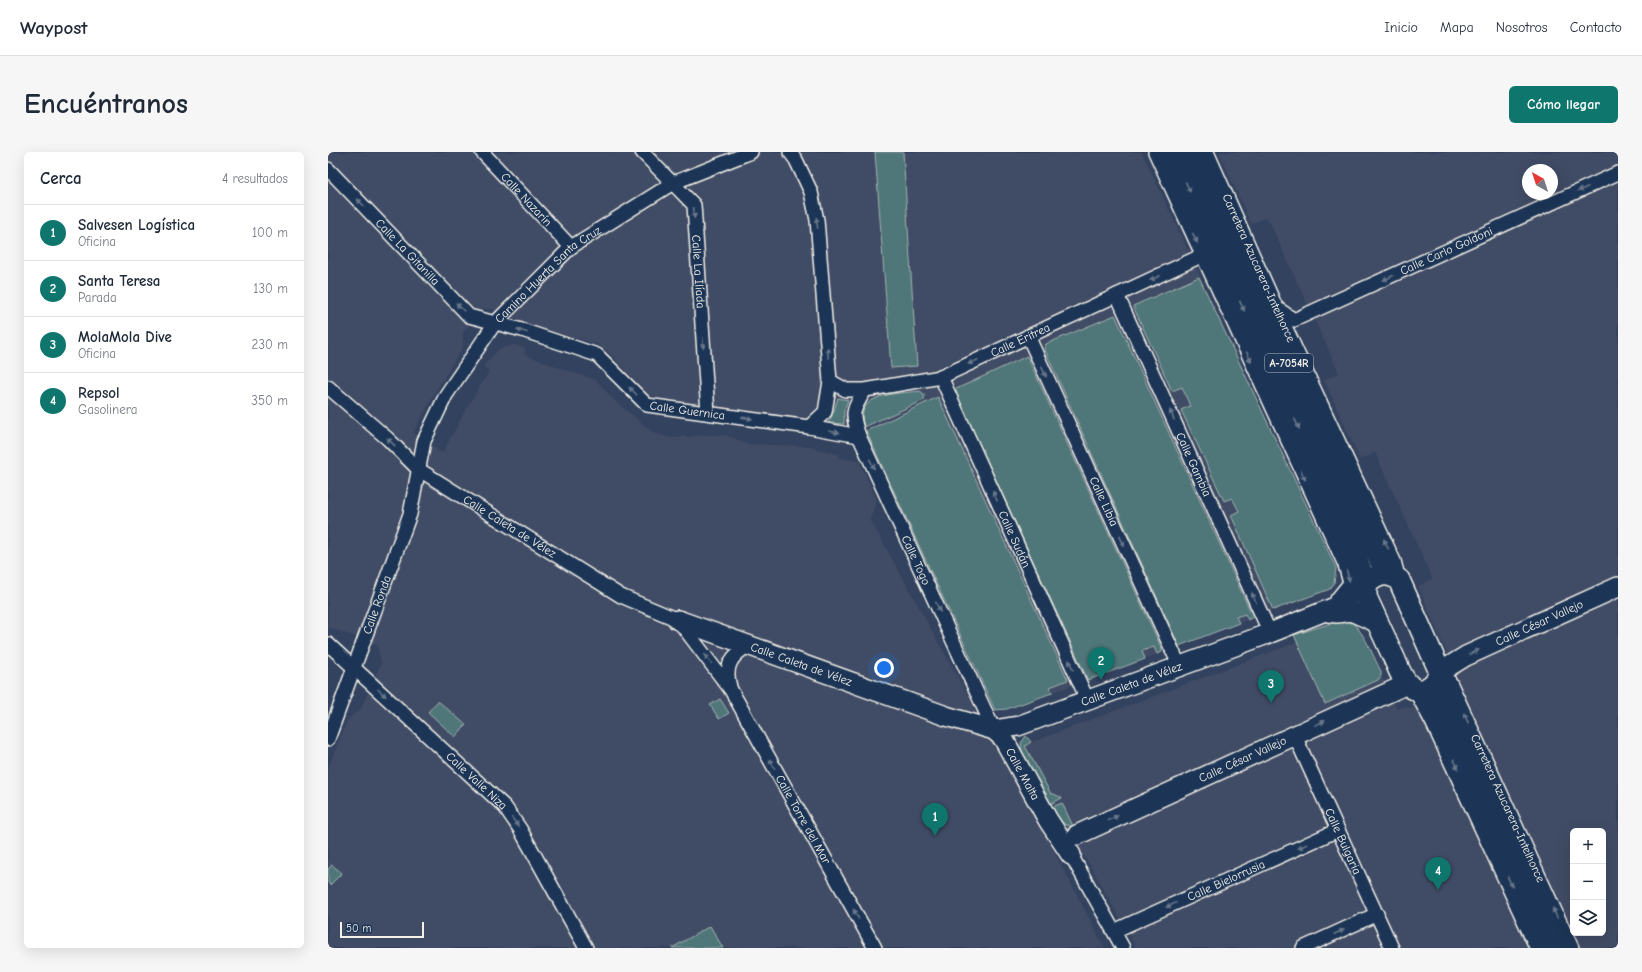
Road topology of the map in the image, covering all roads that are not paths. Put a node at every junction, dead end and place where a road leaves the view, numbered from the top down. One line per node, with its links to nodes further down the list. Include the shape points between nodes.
1 (482, 152): 12 (street, Calle Nazarín)
2 (642, 152): 11 (street, Calle La Ilíada)
3 (751, 152): 11 (street, Camino Huerta Santa Cruz)
4 (790, 152): 19 (street, one-way to 4, via 817,220 811,192)
5 (1156, 152): 13 (street, one-way to 13)
6 (1172, 152): 27 (main road, A-7054R, one-way to 27)
7 (1193, 152): 28 (main road, Carretera Azucarera-Intelhorce / A-7054R)
8 (1207, 152): 15 (street, Carretera Azucarera-Intelhorce)
9 (328, 169): 16 (street, Calle La Gitanilla, one-way to 9, via 469,316)
10 (1618, 173): 15 (street, Calle Carlo Goldoni, one-way to 15, via 1294,320)
11 (673, 182): 12 (street, Camino Huerta Santa Cruz); 22 (street, Calle La Ilíada, one-way to 22, via 694,205)
12 (571, 247): 16 (street, Camino Huerta Santa Cruz)
13 (1203, 256): 14 (street, Calle Eritrea, one-way to 14); 26 (street, one-way to 26)
14 (1118, 295): 17 (street, Calle Eritrea); 34 (street, Calle Gambia, one-way to 14)
15 (1276, 307): 28 (street, Carretera Azucarera-Intelhorce, one-way to 15, via 1391,554)
16 (494, 323): 22 (street, Calle Guernica, one-way to 16, via 647,405 597,355); 25 (street, Camino Huerta Santa Cruz, via 446,395 424,441)
17 (1028, 336): 18 (street, Calle Eritrea, one-way to 18); 38 (street, Calle Libia, one-way to 38)
18 (941, 377): 21 (street, Calle Eritrea); 41 (street, Calle Sudán, one-way to 18)
19 (830, 381): 21 (street, Calle Eritrea, via 846,390); 23 (street, via 825,412)
20 (328, 387): 25 (street, Calle Caleta de Vélez, one-way to 20, via 388,439)
21 (866, 390): 24 (street, Calle Togo, via 854,407 854,420)
22 (708, 413): 23 (street, Calle Guernica, one-way to 23)
23 (809, 427): 24 (street, Calle Guernica, one-way to 24)
24 (860, 436): 42 (street, Calle Togo, one-way to 42)
25 (418, 470): 32 (street, Calle Caleta de Vélez, via 621,596); 37 (street, Calle Ronda, via 410,514)
26 (1327, 527): 27 (street, via 1338,536 1343,547); 31 (street, one-way to 31, via 1345,565 1350,583 1341,596)
27 (1357, 560): 29 (main road, A-7054R)
28 (1393, 577): 29 (main road, via 1376,576); 39 (main road, A-7054R)
29 (1366, 584): 31 (street, Calle Caleta de Vélez, via 1348,600); 33 (main road, A-7054R, via 1366,597)
30 (1618, 587): 39 (street, Calle César Vallejo, one-way to 30, via 1471,654)
31 (1324, 611): 33 (street, Calle Caleta de Vélez, via 1351,612); 34 (street, Calle Caleta de Vélez)
32 (678, 620): 36 (street, Calle Caleta de Vélez); 40 (street, Calle Torre del Mar, one-way to 32)
33 (1378, 623): 39 (main road, A-7054R)
34 (1270, 633): 38 (street, Calle Caleta de Vélez)
35 (328, 644): 37 (street, Calle Valle Niza)
36 (749, 645): 40 (street, Calle Torre del Mar, via 739,650 728,665 727,676); 42 (street, Calle Caleta de Vélez, via 946,716)
37 (353, 667): 44 (street, Calle Ronda); 51 (street, Calle Valle Niza, one-way to 51, via 504,807 520,829)
38 (1180, 667): 41 (street, Calle Caleta de Vélez)
39 (1426, 682): 43 (street, Calle César Vallejo, one-way to 39); 56 (main road, one-way to 56, via 1436,721); 57 (main road, Carretera Azucarera-Intelhorce); 58 (street, Carretera Azucarera-Intelhorce, one-way to 39, via 1450,682)
40 (731, 690): 52 (street, Calle Torre del Mar, one-way to 40)
41 (1088, 701): 42 (street, Calle Caleta de Vélez, via 1018,726)
42 (994, 730): 45 (street, Calle Malta, via 1003,738)
43 (1294, 734): 46 (street, Calle Bulgaria); 47 (street, Calle César Vallejo, one-way to 43)
44 (328, 738)
45 (1048, 820): 47 (street, Calle Malta, via 1062,832); 48 (street, Calle Malta)
46 (1338, 830): 49 (street, Calle Bulgaria); 50 (street, Calle Bielorrusia, one-way to 50)
47 (1077, 835): 48 (street, via 1072,843)
48 (1071, 855): 50 (street, Calle Malta)
49 (1377, 914): 54 (street, one-way to 49); 55 (street, Calle Bulgaria)
50 (1114, 931): 53 (street, Calle Malta)
51 (586, 948)
52 (875, 948)
53 (1123, 948)
54 (1303, 948)
55 (1392, 948)
56 (1541, 948)
57 (1558, 948)
58 (1572, 948)

